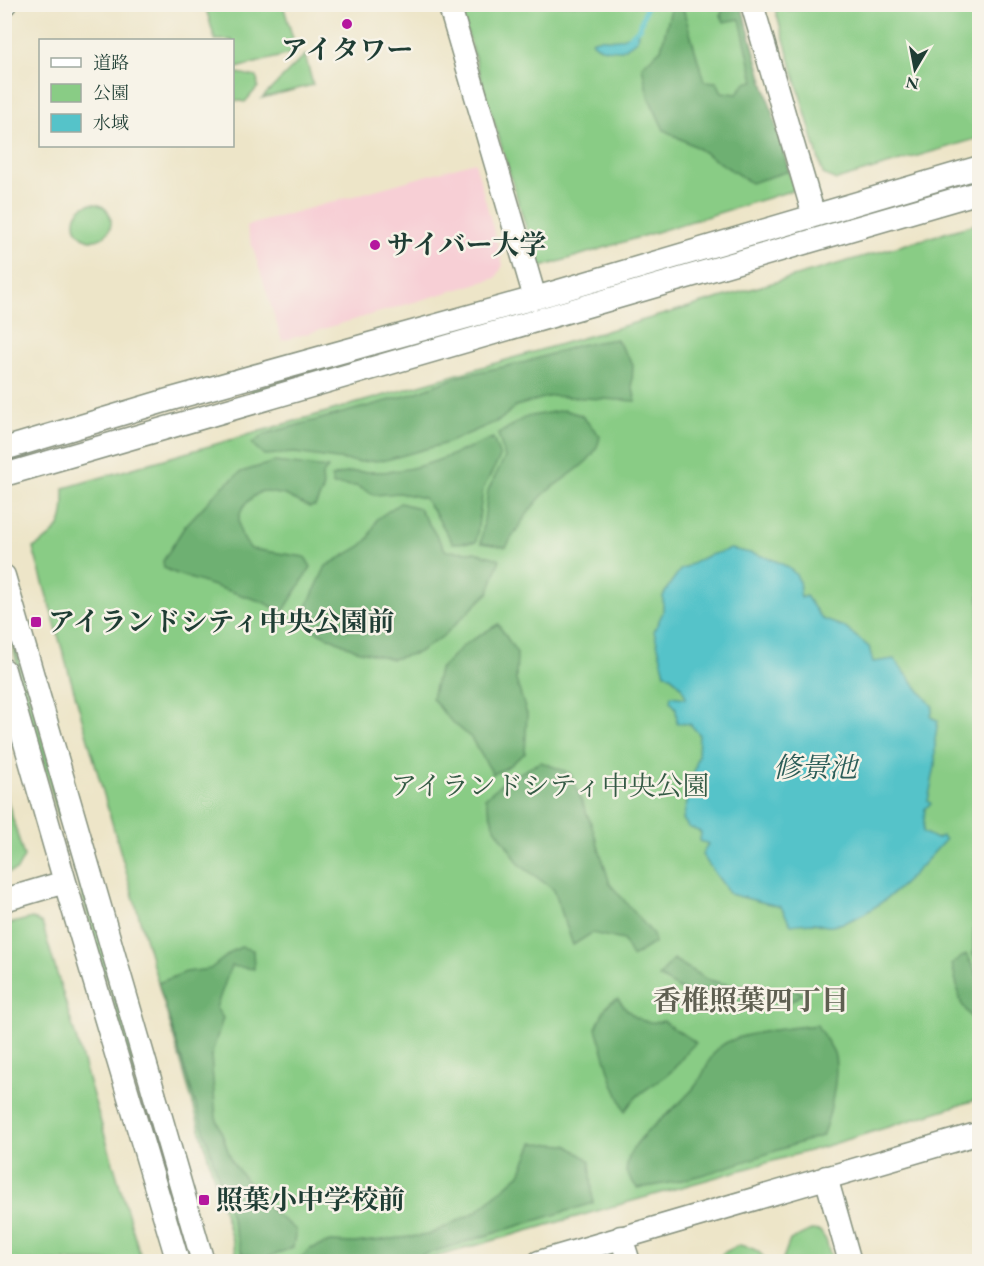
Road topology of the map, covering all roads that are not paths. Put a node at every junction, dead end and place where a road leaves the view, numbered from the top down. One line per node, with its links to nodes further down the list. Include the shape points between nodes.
1 (449, 4): 6 (street)
2 (752, 4): 5 (street)
3 (980, 167): 5 (street)
4 (980, 192): 8 (street)
5 (814, 216): 6 (street)
6 (535, 298): 7 (street)
7 (4, 449)
8 (4, 475)
9 (4, 576): 17 (street)
10 (4, 670): 11 (street)
11 (65, 882): 12 (street); 16 (street)
12 (4, 900)
13 (980, 1133): 14 (street)
14 (826, 1177): 15 (street); 20 (street)
15 (621, 1237): 18 (street); 19 (street)
16 (178, 1262)
17 (203, 1262)
18 (538, 1262)
19 (628, 1262)
20 (850, 1262)

